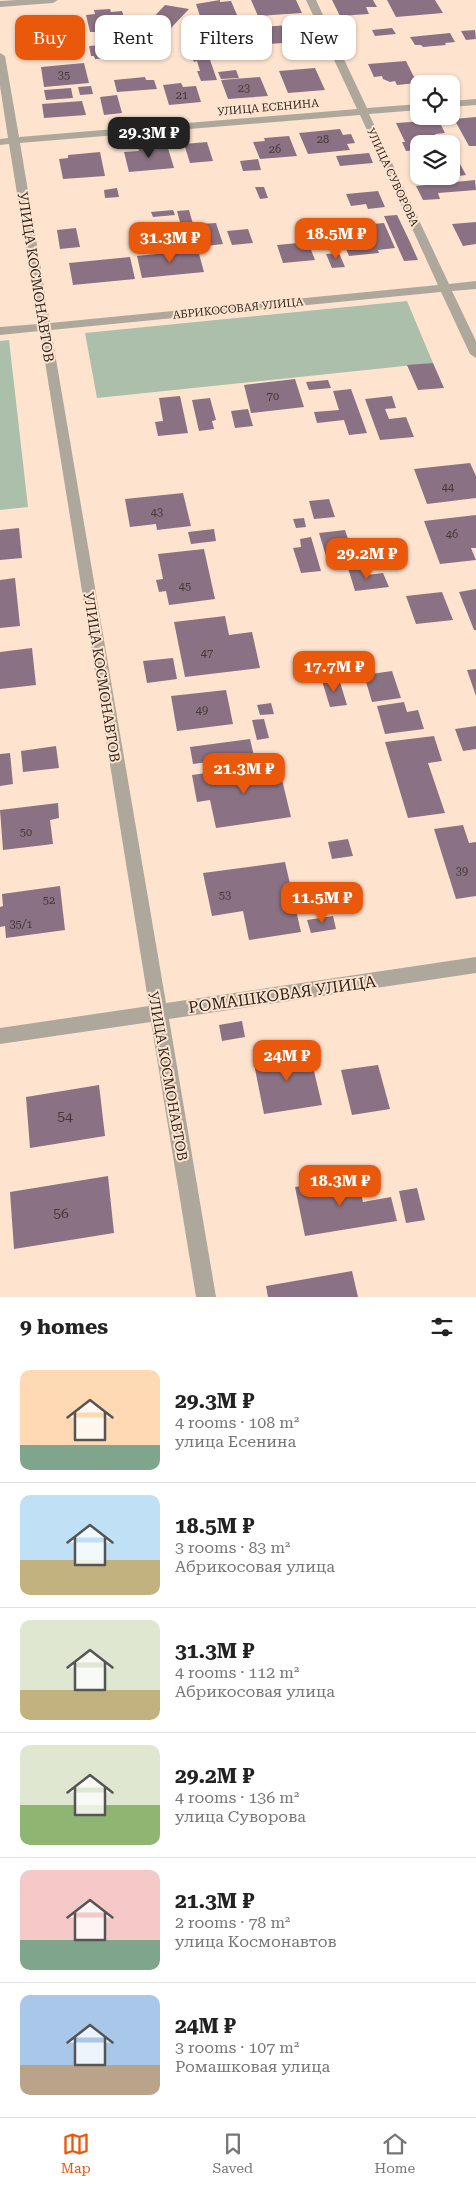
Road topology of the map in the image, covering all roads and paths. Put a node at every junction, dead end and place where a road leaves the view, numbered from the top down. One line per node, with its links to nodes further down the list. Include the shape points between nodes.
1 (52, 0): 3 (street)
2 (311, 0): 8 (street, УЛИЦА СУВОРОВА)
3 (0, 4)
4 (0, 56): 9 (street, УЛИЦА КОСМОНАВТОВ)
5 (476, 102): 6 (street)
6 (460, 103)
7 (410, 108): 8 (street, УЛИЦА ЕСЕНИНА)
8 (363, 111): 9 (street, УЛИЦА ЕСЕНИНА); 11 (street, УЛИЦА СУВОРОВА)
9 (7, 141): 12 (street, УЛИЦА КОСМОНАВТОВ)
10 (476, 284): 11 (street, АБРИКОСОВАЯ УЛИЦА)
11 (445, 288): 12 (street, АБРИКОСОВАЯ УЛИЦА); 14 (street, УЛИЦА СУВОРОВА)
12 (44, 327): 13 (street, АБРИКОСОВАЯ УЛИЦА); 16 (street, УЛИЦА КОСМОНАВТОВ)
13 (0, 331)
14 (476, 354)
15 (476, 965): 16 (street, РОМАШКОВАЯ УЛИЦА)
16 (157, 1012): 17 (street, РОМАШКОВАЯ УЛИЦА); 18 (street, УЛИЦА КОСМОНАВТОВ)
17 (0, 1036)
18 (206, 1297)

